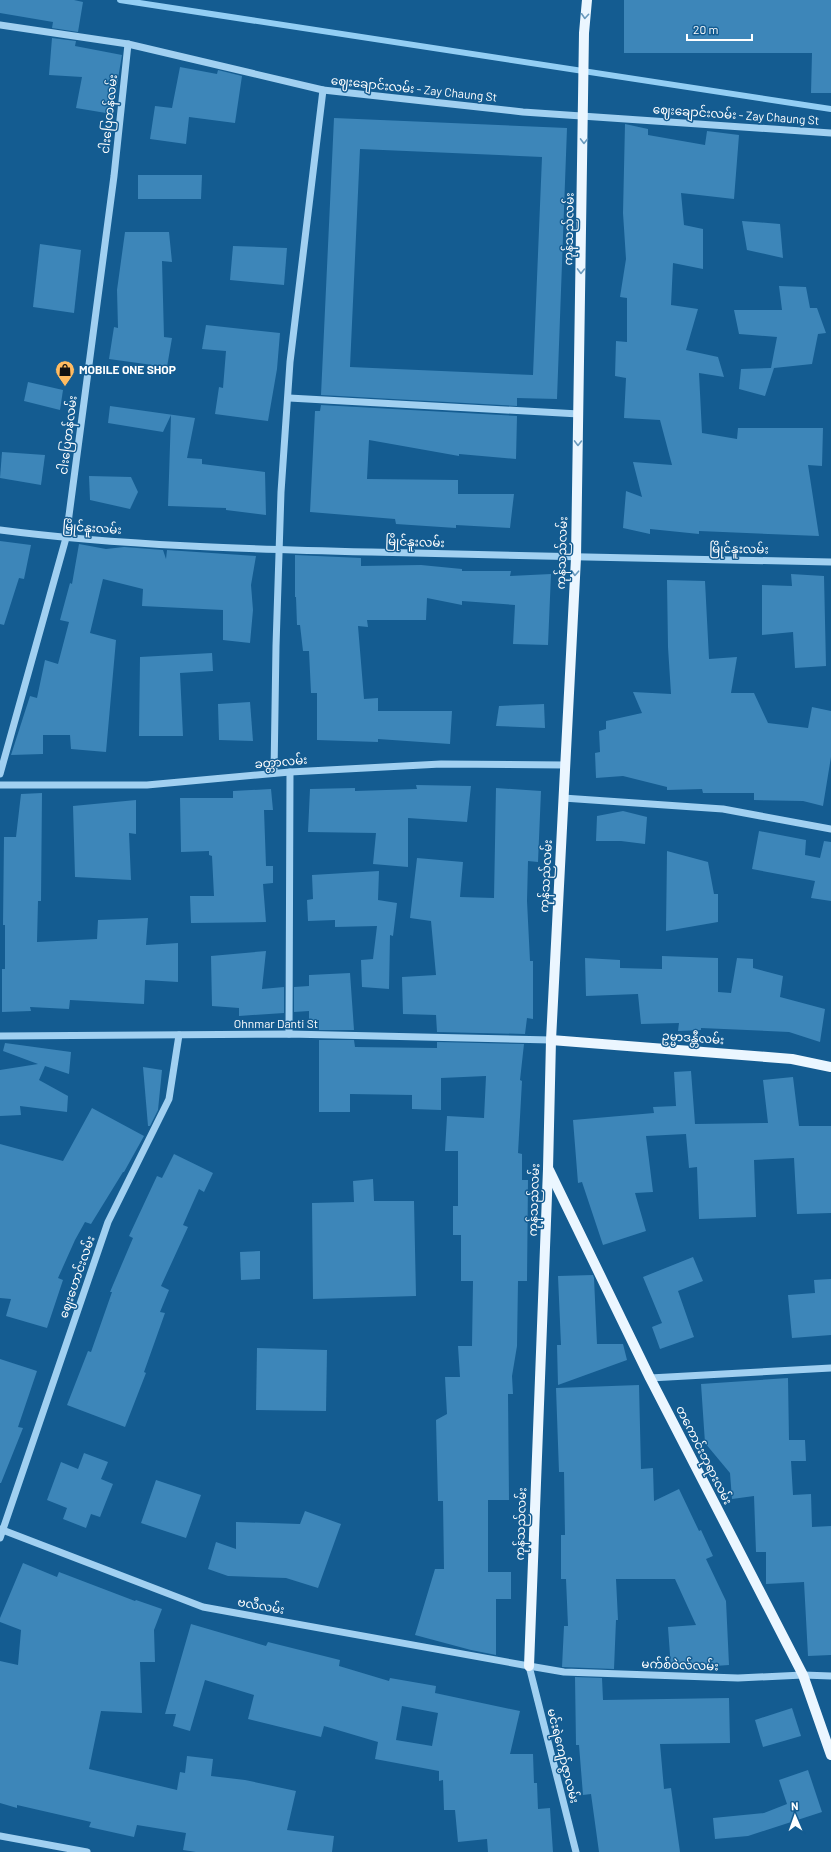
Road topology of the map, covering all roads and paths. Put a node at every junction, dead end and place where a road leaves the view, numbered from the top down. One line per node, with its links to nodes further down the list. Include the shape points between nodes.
1 (586, 0): 5 (main road, ကုန်သည်လမ်း, one-way to 5)
2 (0, 25): 3 (street, ဈေးချောင်းလမ်း - Zay Chaung St)
3 (128, 44): 4 (street, ဈေးချောင်းလမ်း - Zay Chaung St); 10 (street, ငါးပြေတန်လမ်း, via 114,176)
4 (322, 90): 5 (street, ဈေးချောင်းလမ်း - Zay Chaung St, via 523,112); 7 (street, via 290,362)
5 (584, 115): 6 (street, ဈေးချောင်းလမ်း - Zay Chaung St); 8 (main road, ကုန်သည်လမ်း, one-way to 8)
6 (831, 133)
7 (289, 398): 8 (street); 11 (street)
8 (579, 414): 12 (main road, ကုန်သည်လမ်း, one-way to 12)
9 (0, 530): 10 (street, မြိုင်နူးလမ်း)
10 (66, 538): 11 (street, မြိုင်နူးလမ်း); 17 (street, ငါးပြေတန်လမ်း)
11 (280, 550): 12 (street, မြိုင်နူးလမ်း); 16 (street)
12 (576, 558): 13 (street, မြိုင်နူးလမ်း); 14 (main road, ကုန်သည်လမ်း, one-way to 14)
13 (831, 562)
14 (565, 765): 15 (street, ခတ္တာလမ်း, via 441,764); 19 (main road, ကုန်သည်လမ်း)
15 (290, 772): 16 (street, ခတ္တာလမ်း); 21 (street)
16 (274, 773): 18 (street, ခတ္တာလမ်း, via 147,785)
17 (0, 774)
18 (0, 785)
19 (563, 798): 20 (street, via 723,809); 24 (main road, ကုန်သည်လမ်း)
20 (831, 829)
21 (289, 1034): 22 (street, Ohnmar Danti St); 24 (street, Ohnmar Danti St)
22 (178, 1035): 23 (street, Ohnmar Danti St); 29 (street, ဈေးဟောင်းလမ်း, via 169,1099 108,1222)
23 (0, 1036)
24 (551, 1040): 25 (main road, ဥမ္မာဒန္တီလမ်း, via 792,1059); 26 (main road, ကုန်သည်လမ်း)
25 (831, 1067)
26 (548, 1169): 28 (main road, တကောင်းဘုရားလမ်း); 31 (main road, ကုန်သည်လမ်း)
27 (831, 1368): 28 (street)
28 (650, 1378): 32 (main road, တကောင်းဘုရားလမ်း)
29 (1, 1529): 30 (street, ဈေးဟောင်းလမ်း); 31 (street, ဗလီလမ်း, via 203,1607)
30 (0, 1538)
31 (529, 1666): 32 (street, မက်စ်ဝဲလ်လမ်း, via 564,1672 738,1678); 37 (street, မင်းရဲကျော်ဇွာလမ်း)
32 (804, 1675): 33 (street, မက်စ်ဝဲလ်လမ်း); 34 (main road, တကောင်းဘုရားလမ်း)
33 (831, 1676)
34 (831, 1755)
35 (0, 1836): 36 (street)
36 (87, 1852)
37 (576, 1852)

